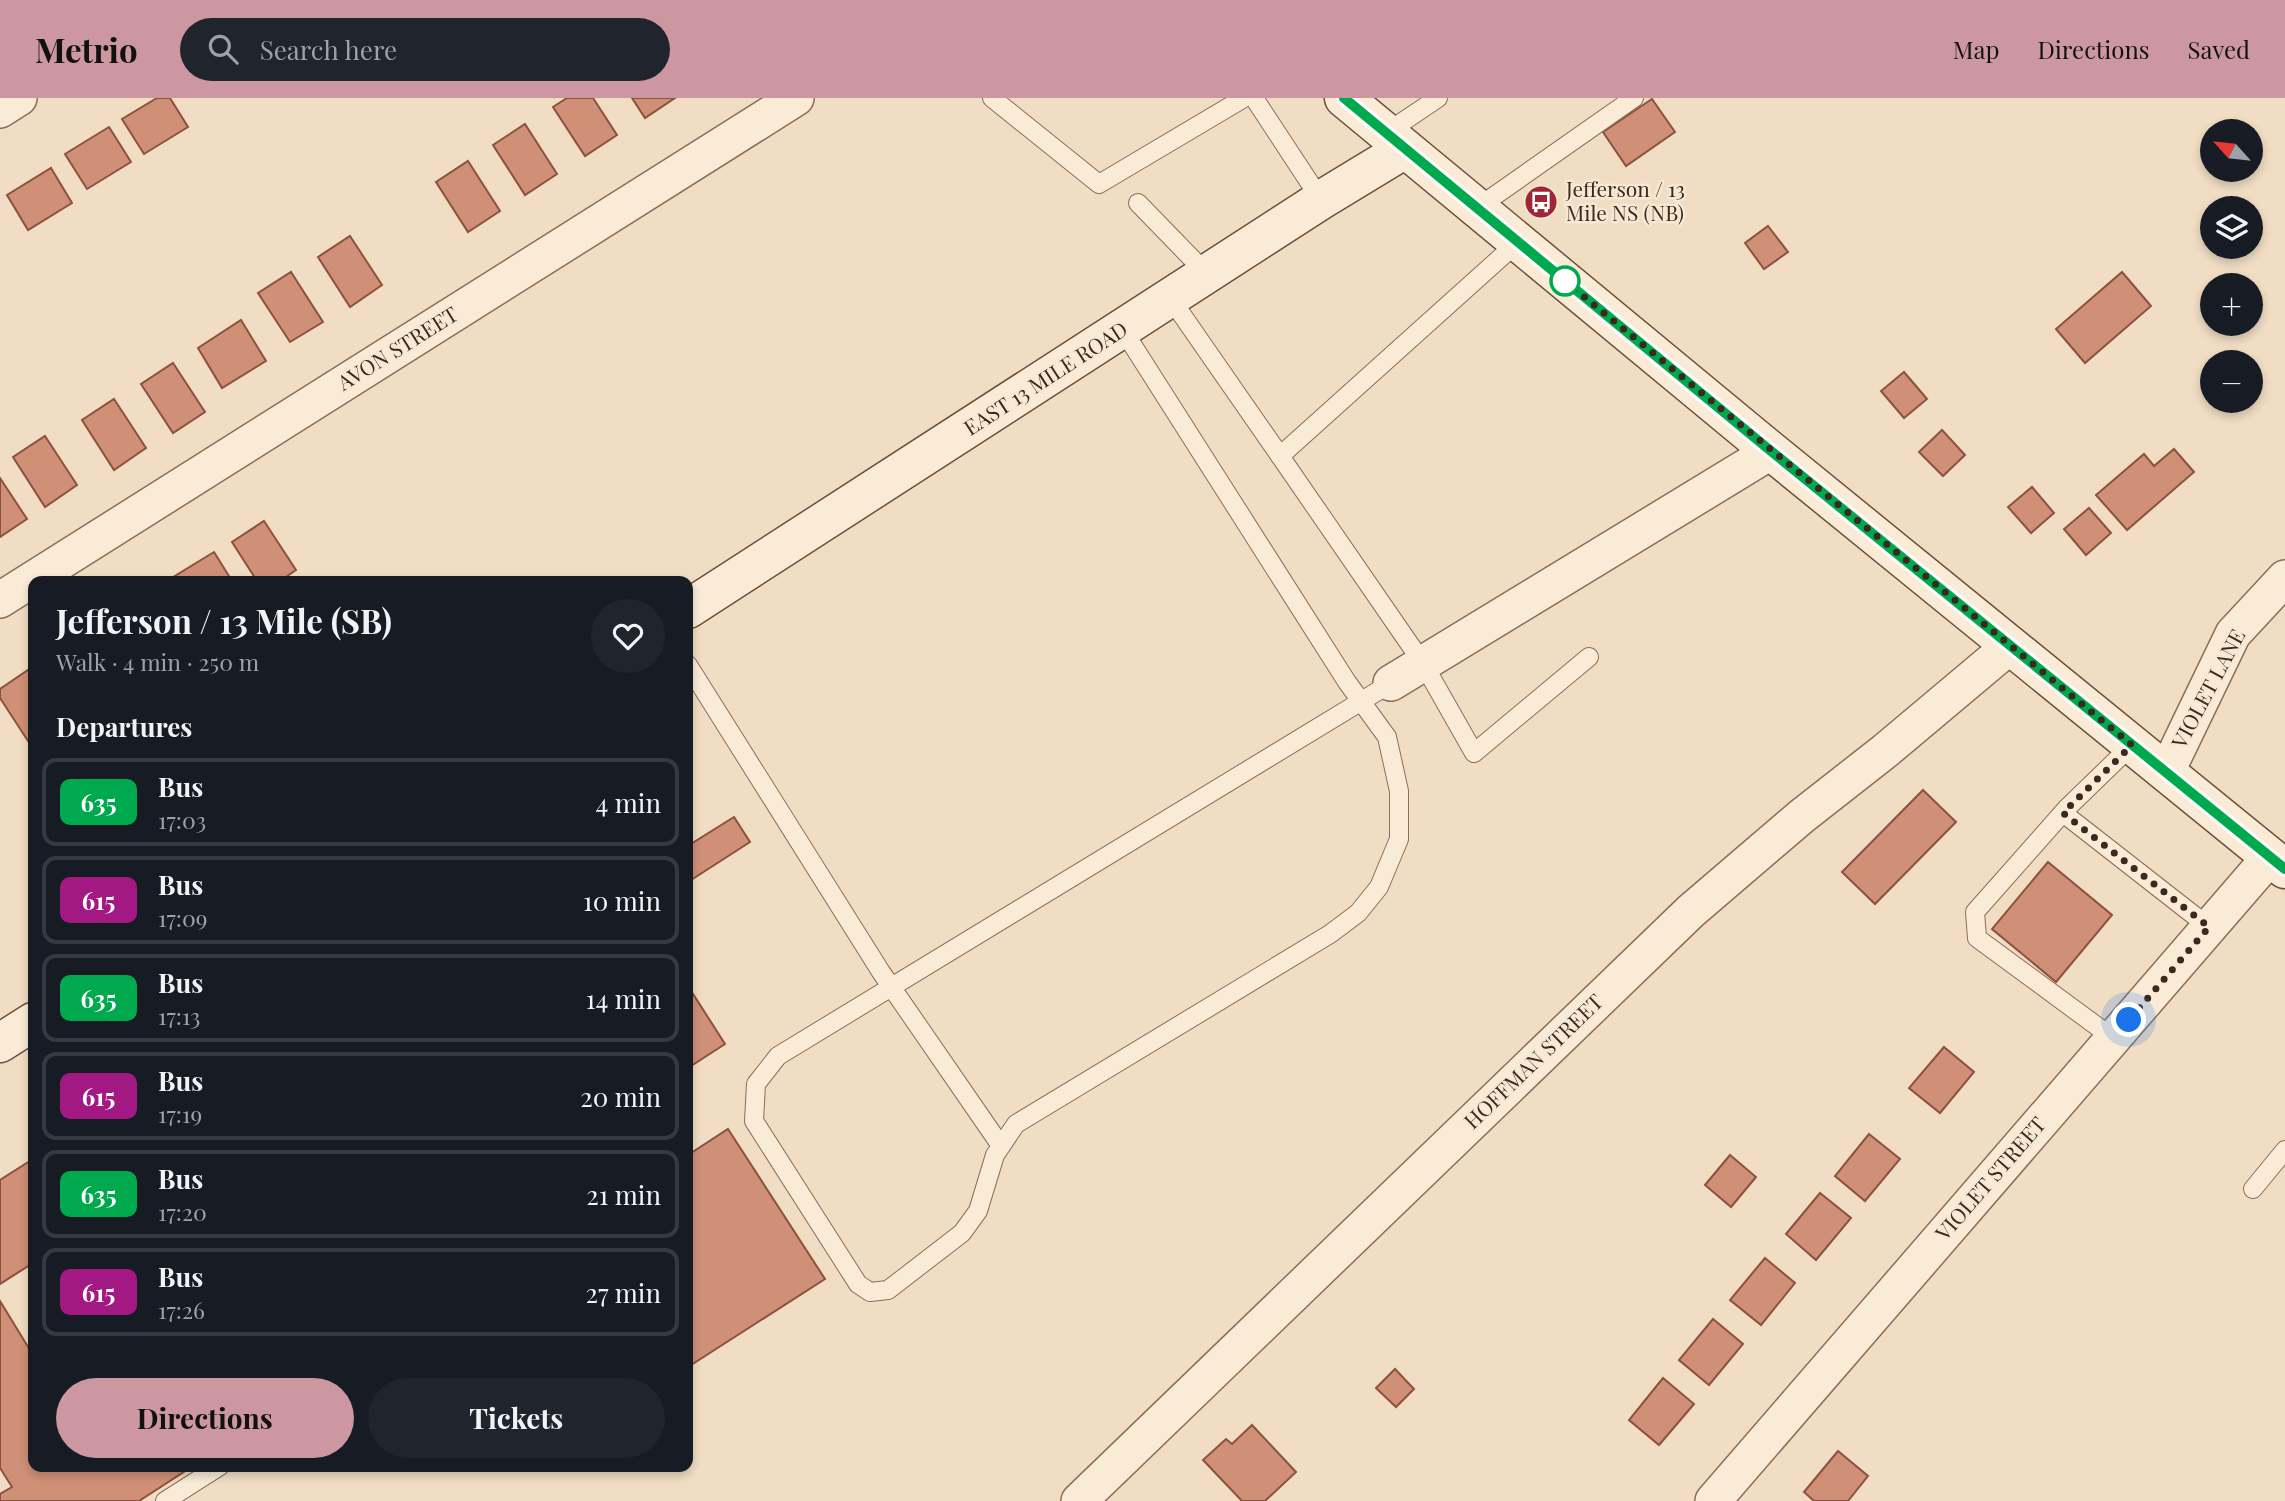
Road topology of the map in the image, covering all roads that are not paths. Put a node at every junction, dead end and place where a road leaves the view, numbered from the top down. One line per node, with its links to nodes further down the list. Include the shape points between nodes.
1 (19, 98): 9 (street)
2 (796, 98): 20 (street, AVON STREET)
3 (992, 98): 4 (lane, via 1099,184)
4 (1244, 98)
5 (1254, 98): 11 (lane)
6 (1343, 98): 10 (main road)
7 (1438, 98): 10 (lane)
8 (1634, 98): 13 (lane)
9 (0, 110)
10 (1396, 141): 11 (main road, EAST 13 MILE ROAD); 13 (main road)
11 (1321, 200): 15 (main road, EAST 13 MILE ROAD)
12 (1138, 203): 15 (lane)
13 (1477, 208): 14 (main road)
14 (1518, 242): 18 (main road); 19 (lane)
15 (1207, 274): 16 (main road, EAST 13 MILE ROAD)
16 (1171, 299): 17 (main road, EAST 13 MILE ROAD); 19 (lane)
17 (1123, 330): 24 (main road, EAST 13 MILE ROAD); 30 (lane)
18 (1772, 451): 25 (main road); 27 (street)
19 (1280, 456): 27 (lane)
20 (38, 576)
21 (2285, 578): 32 (street, VIOLET LANE, via 2233,634)
22 (28, 582): 23 (street, AVON STREET)
23 (0, 600)
24 (693, 606)
25 (2010, 646): 31 (main road); 45 (street, HOFFMAN STREET, via 1691,911)
26 (1589, 657): 27 (lane, via 1474,753)
27 (1423, 665): 29 (street)
28 (693, 673): 36 (lane)
29 (1391, 683): 30 (lane)
30 (1360, 702): 36 (lane); 40 (lane, via 1387,737 1399,791 1399,839 1379,887 1359,913 1016,1124)
31 (2132, 745): 32 (main road); 33 (lane)
32 (2166, 773): 34 (main road)
33 (2063, 813): 35 (lane); 38 (lane, via 1975,912 1978,938)
34 (2277, 863): 35 (street, VIOLET STREET)
35 (2209, 927): 38 (street, VIOLET STREET)
36 (891, 986): 40 (lane); 40 (lane, via 778,1056 757,1084 754,1121 858,1284 870,1292 888,1290 962,1233 978,1211)
37 (28, 1025): 39 (main road)
38 (2113, 1038): 46 (street, VIOLET STREET)
39 (0, 1043)
40 (1002, 1146)
41 (2285, 1150): 42 (lane)
42 (2253, 1189)
43 (211, 1472): 44 (lane)
44 (165, 1501)
45 (1079, 1501)
46 (1713, 1501)

